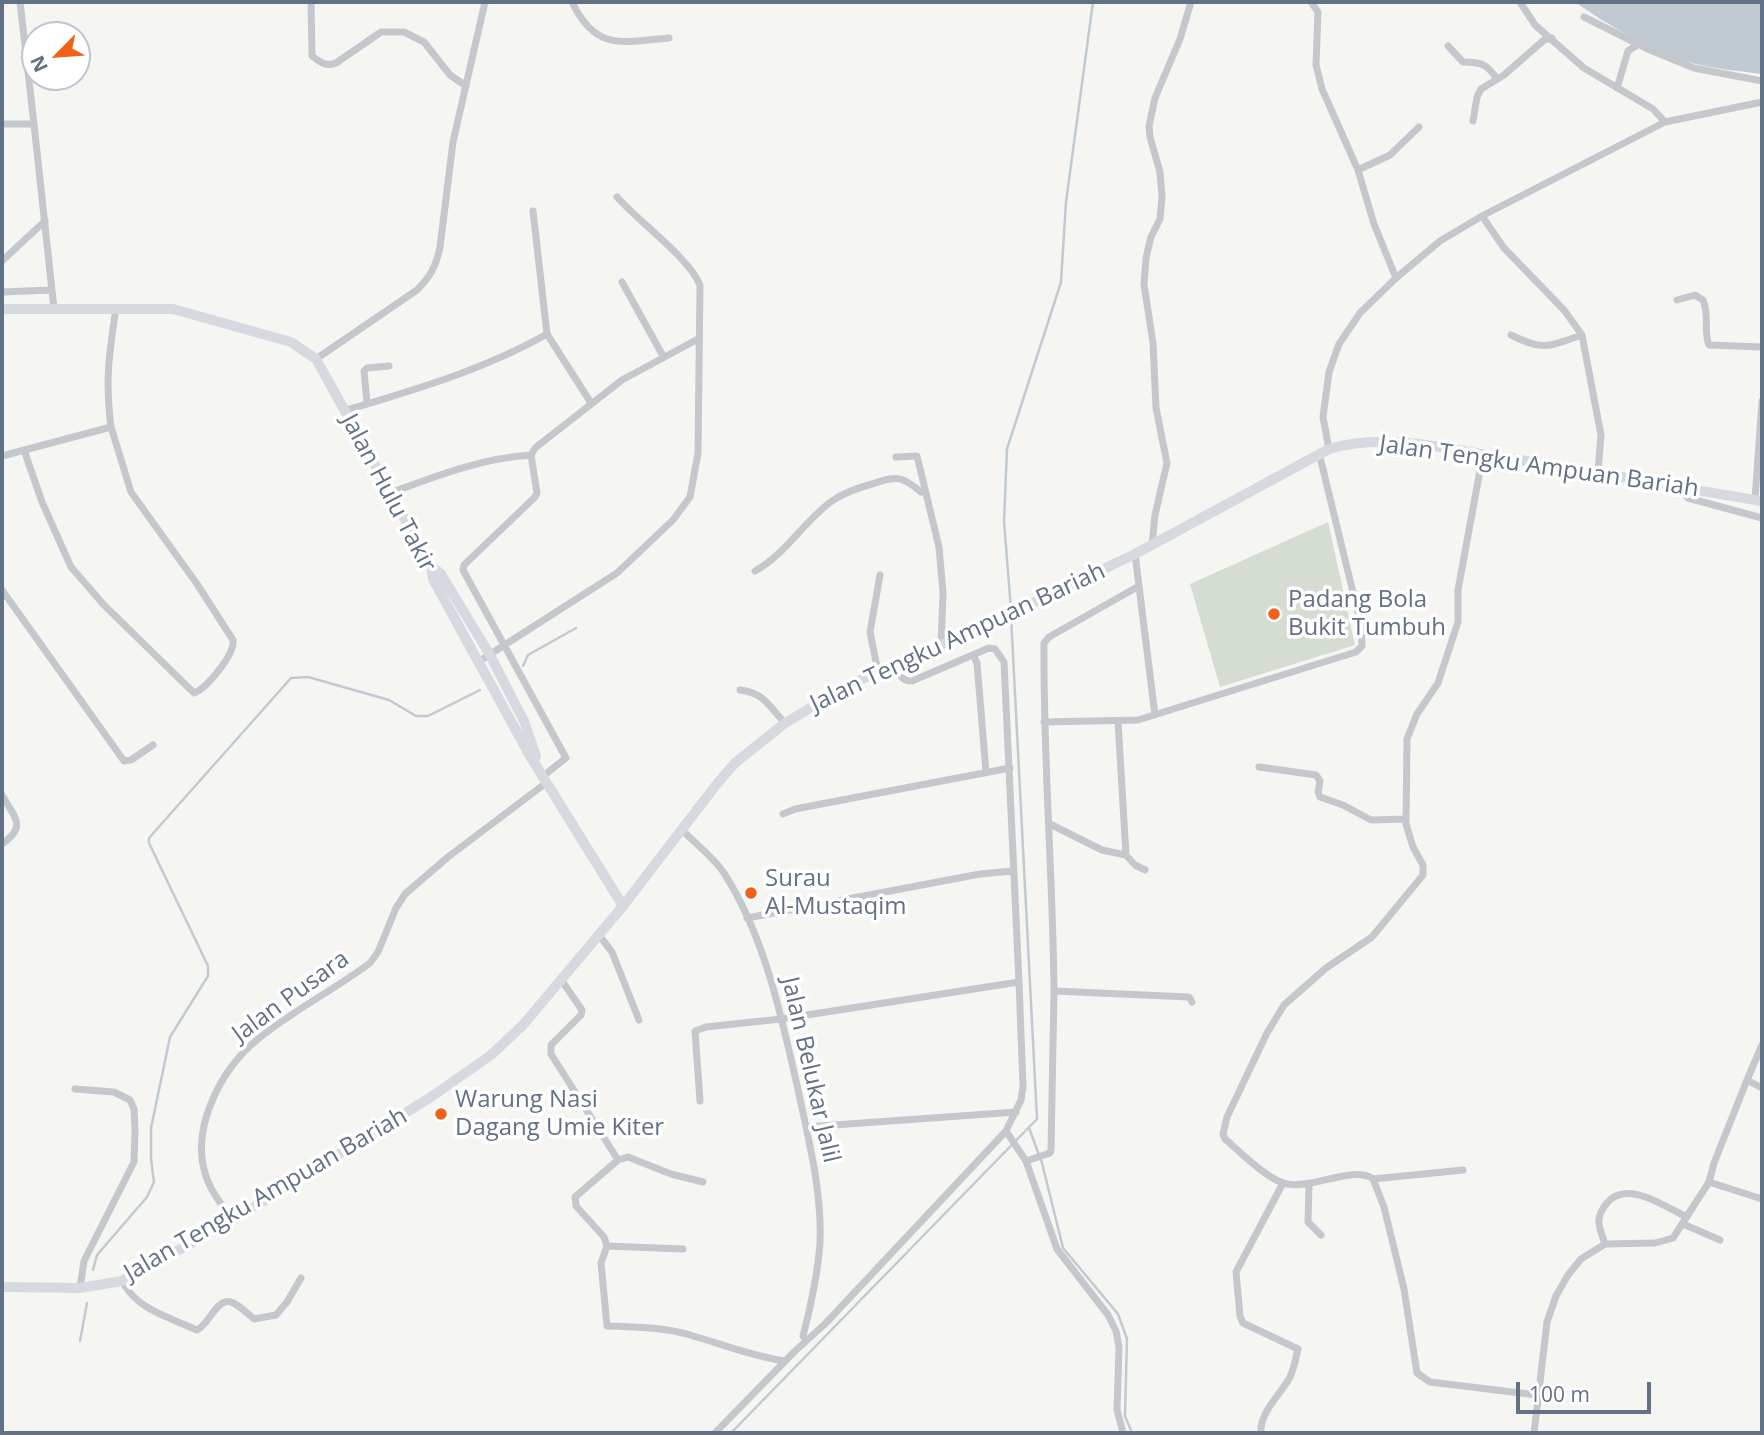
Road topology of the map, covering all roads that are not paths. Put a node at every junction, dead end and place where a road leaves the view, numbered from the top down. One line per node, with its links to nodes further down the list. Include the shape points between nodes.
1 (20, 2): 21 (street)
2 (311, 2): 15 (street, via 312,56 321,62 332,65 382,32 404,32 424,42 450,75)
3 (485, 2): 15 (street)
4 (572, 2): 9 (street, via 587,24 608,41)
5 (1191, 2): 62 (street, via 1149,125 1162,197 1144,284 1156,408 1167,463)
6 (1311, 2): 23 (street, via 1318,12 1316,65 1322,89)
7 (1520, 2): 10 (street, via 1535,25)
8 (1584, 18): 11 (street)
9 (669, 38)
10 (1552, 38): 13 (street); 16 (street, via 1584,68)
11 (1639, 44): 14 (street, via 1694,68); 16 (street, via 1629,51)
12 (1448, 46): 13 (street, via 1463,62 1489,66)
13 (1497, 79): 18 (street, via 1479,92)
14 (1762, 81)
15 (466, 86): 43 (street, via 453,142 439,254 430,276 417,290)
16 (1617, 88): 19 (street, via 1653,109)
17 (1762, 102): 19 (street)
18 (1473, 121)
19 (1665, 122): 26 (street)
20 (2, 124): 21 (street)
21 (34, 124): 27 (street)
22 (1419, 127): 23 (street, via 1390,155)
23 (1358, 170): 29 (street)
24 (617, 197): 40 (street, via 697,277)
25 (533, 211): 37 (street)
26 (1482, 216): 29 (street, via 1440,241); 39 (street, via 1504,248)
27 (45, 220): 28 (street); 31 (street)
28 (2, 261)
29 (1396, 278): 51 (street, via 1360,313 1339,344 1328,372)
30 (622, 282): 42 (street)
31 (52, 290): 32 (street); 35 (street)
32 (2, 292)
33 (1677, 300): 41 (street, via 1695,295 1703,300 1709,345)
34 (2, 309): 35 (main road, Jalan Hulu Takir)
35 (54, 309): 36 (main road, Jalan Hulu Takir)
36 (116, 309): 43 (main road, Jalan Hulu Takir, via 173,309 291,342); 49 (street, via 106,390)
37 (547, 334): 46 (street); 47 (street, via 436,383)
38 (1511, 335): 39 (street, via 1533,346 1547,346)
39 (1582, 335): 56 (street, via 1601,435)
40 (698, 339): 42 (street); 69 (street, via 698,453 690,497 673,520 617,573)
41 (1762, 347)
42 (663, 356): 46 (street)
43 (316, 359): 48 (main road, Jalan Hulu Takir)
44 (389, 366): 47 (street, via 364,371)
45 (1762, 401): 60 (street)
46 (591, 403): 53 (street)
47 (368, 404): 48 (street)
48 (344, 411): 59 (main road, Jalan Hulu Takir)
49 (111, 427): 50 (street); 50 (street, via 131,492 233,640 233,648 205,687 194,693 75,573)
50 (24, 450): 54 (street)
51 (1324, 451): 52 (main road, Jalan Tengku Ampuan Bariah, via 1351,443 1398,442); 62 (main road, Jalan Tengku Ampuan Bariah); 77 (street, via 1362,646 1356,652)
52 (1483, 454): 56 (main road, Jalan Tengku Ampuan Bariah); 89 (street, via 1458,590 1458,622 1438,683 1407,738)
53 (531, 455): 59 (street, via 460,468); 69 (street, via 535,497 463,570)
54 (2, 456)
55 (896, 457): 58 (street, via 917,456)
56 (1598, 471): 57 (main road, Jalan Tengku Ampuan Bariah)
57 (1677, 487): 60 (main road, Jalan Tengku Ampuan Bariah); 61 (street, via 1688,498)
58 (925, 491): 65 (street, via 898,478 851,489 830,502 772,562); 70 (street, via 939,547)
59 (390, 492): 64 (main road, Jalan Hulu Takir)
60 (1759, 501)
61 (1762, 518)
62 (1152, 545): 63 (main road, Jalan Tengku Ampuan Bariah)
63 (1135, 555): 67 (street); 70 (main road, Jalan Tengku Ampuan Bariah)
64 (430, 566): 71 (main road, via 442,574); 73 (main road, Jalan Hulu Takir)
65 (755, 570)
66 (880, 575): 75 (street, via 870,632)
67 (1139, 586): 77 (street); 79 (street, via 1044,643)
68 (2, 590): 81 (street, via 124,761)
69 (504, 645): 71 (street); 86 (street, Jalan Pusara, via 566,758)
70 (941, 645): 74 (main road, Jalan Tengku Ampuan Bariah)
71 (489, 655): 73 (street); 82 (main road, via 524,721)
72 (973, 655): 74 (street, via 912,681 900,677); 84 (street, via 995,649 1004,662); 85 (street)
73 (478, 662): 82 (main road, Jalan Hulu Takir)
74 (895, 664): 75 (main road, Jalan Tengku Ampuan Bariah)
75 (878, 672): 80 (main road, Jalan Tengku Ampuan Bariah)
76 (740, 690): 80 (street, via 763,697)
77 (1155, 715): 78 (street)
78 (1118, 721): 79 (street); 93 (street)
79 (1045, 722): 90 (street)
80 (785, 723): 91 (main road, Jalan Tengku Ampuan Bariah, via 735,763)
81 (153, 745)
82 (536, 762): 86 (main road, Jalan Hulu Takir)
83 (1259, 767): 89 (street, via 1316,775 1320,797 1371,820)
84 (1010, 768): 85 (street); 95 (street)
85 (986, 772): 88 (street)
86 (544, 779): 96 (main road, Jalan Hulu Takir); 122 (street, Jalan Pusara, via 405,894 370,964 258,1039 239,1057 211,1105 201,1155 205,1174)
87 (2, 795): 92 (street, via 18,827)
88 (783, 814)
89 (1406, 819): 119 (street, via 1423,865 1421,880 1372,937 1326,968 1284,1005 1227,1117 1225,1139)
90 (1049, 824): 93 (street, via 1102,850); 101 (street)
91 (683, 831): 96 (main road, Jalan Tengku Ampuan Bariah); 97 (street, Jalan Belukar Jalil, via 723,871)
92 (2, 844)
93 (1126, 855): 94 (street)
94 (1145, 870)
95 (1013, 871): 97 (street); 100 (street)
96 (623, 906): 98 (main road, Jalan Tengku Ampuan Bariah)
97 (747, 918): 103 (street, Jalan Belukar Jalil)
98 (600, 935): 99 (main road, Jalan Tengku Ampuan Bariah); 104 (street, via 612,952)
99 (562, 981): 113 (street, via 582,1010 551,1045 551,1054); 122 (main road, Jalan Tengku Ampuan Bariah, via 508,1042 459,1079)
100 (1019, 982): 103 (street); 110 (street, via 1023,1087)
101 (1054, 991): 102 (street, via 1189,997); 114 (street, via 1051,1150)
102 (1192, 1002)
103 (781, 1018): 109 (street, via 695,1031); 111 (street, Jalan Belukar Jalil)
104 (639, 1020)
105 (1762, 1045): 106 (street)
106 (1747, 1080): 107 (street); 118 (street)
107 (1762, 1088)
108 (75, 1089): 132 (street, via 114,1091 130,1100 135,1130 134,1162 84,1261)
109 (700, 1101)
110 (1016, 1112): 111 (street); 112 (street)
111 (806, 1127): 133 (street, Jalan Belukar Jalil, via 817,1186 820,1240 803,1336)
112 (1007, 1134): 114 (street); 133 (street)
113 (618, 1160): 117 (street, via 628,1157); 127 (street, via 575,1197 576,1206)
114 (1028, 1160): 137 (street, via 1057,1249 1116,1331 1117,1410)
115 (1463, 1170): 116 (street)
116 (1373, 1179): 120 (street, via 1360,1174); 135 (street, via 1404,1289 1417,1373 1430,1382)
117 (703, 1182)
118 (1709, 1182): 121 (street); 123 (street)
119 (1283, 1183): 120 (street); 138 (street, via 1235,1277 1243,1323 1298,1349)
120 (1309, 1185): 124 (street, via 1308,1222)
121 (1762, 1199)
122 (233, 1220): 130 (main road, Jalan Tengku Ampuan Bariah)
123 (1685, 1220): 125 (street); 126 (street, via 1673,1238 1663,1242); 126 (street, via 1631,1193 1616,1195 1599,1212)
124 (1321, 1235)
125 (1720, 1240)
126 (1605, 1244): 135 (street, via 1581,1259 1556,1296 1547,1322)
127 (607, 1245): 128 (street); 134 (street, via 601,1263 607,1326 689,1334 757,1357)
128 (682, 1249)
129 (300, 1278): 130 (street, via 276,1315 254,1318 231,1302 219,1306 197,1330 138,1303)
130 (122, 1280): 132 (main road, Jalan Tengku Ampuan Bariah)
131 (2, 1287): 132 (main road, Jalan Tengku Ampuan Bariah)
132 (80, 1288)
133 (806, 1341): 134 (street)
134 (785, 1361): 136 (street)
135 (1537, 1395): 139 (street)
136 (715, 1433)
137 (1124, 1433)
138 (1261, 1433)
139 (1534, 1433)

